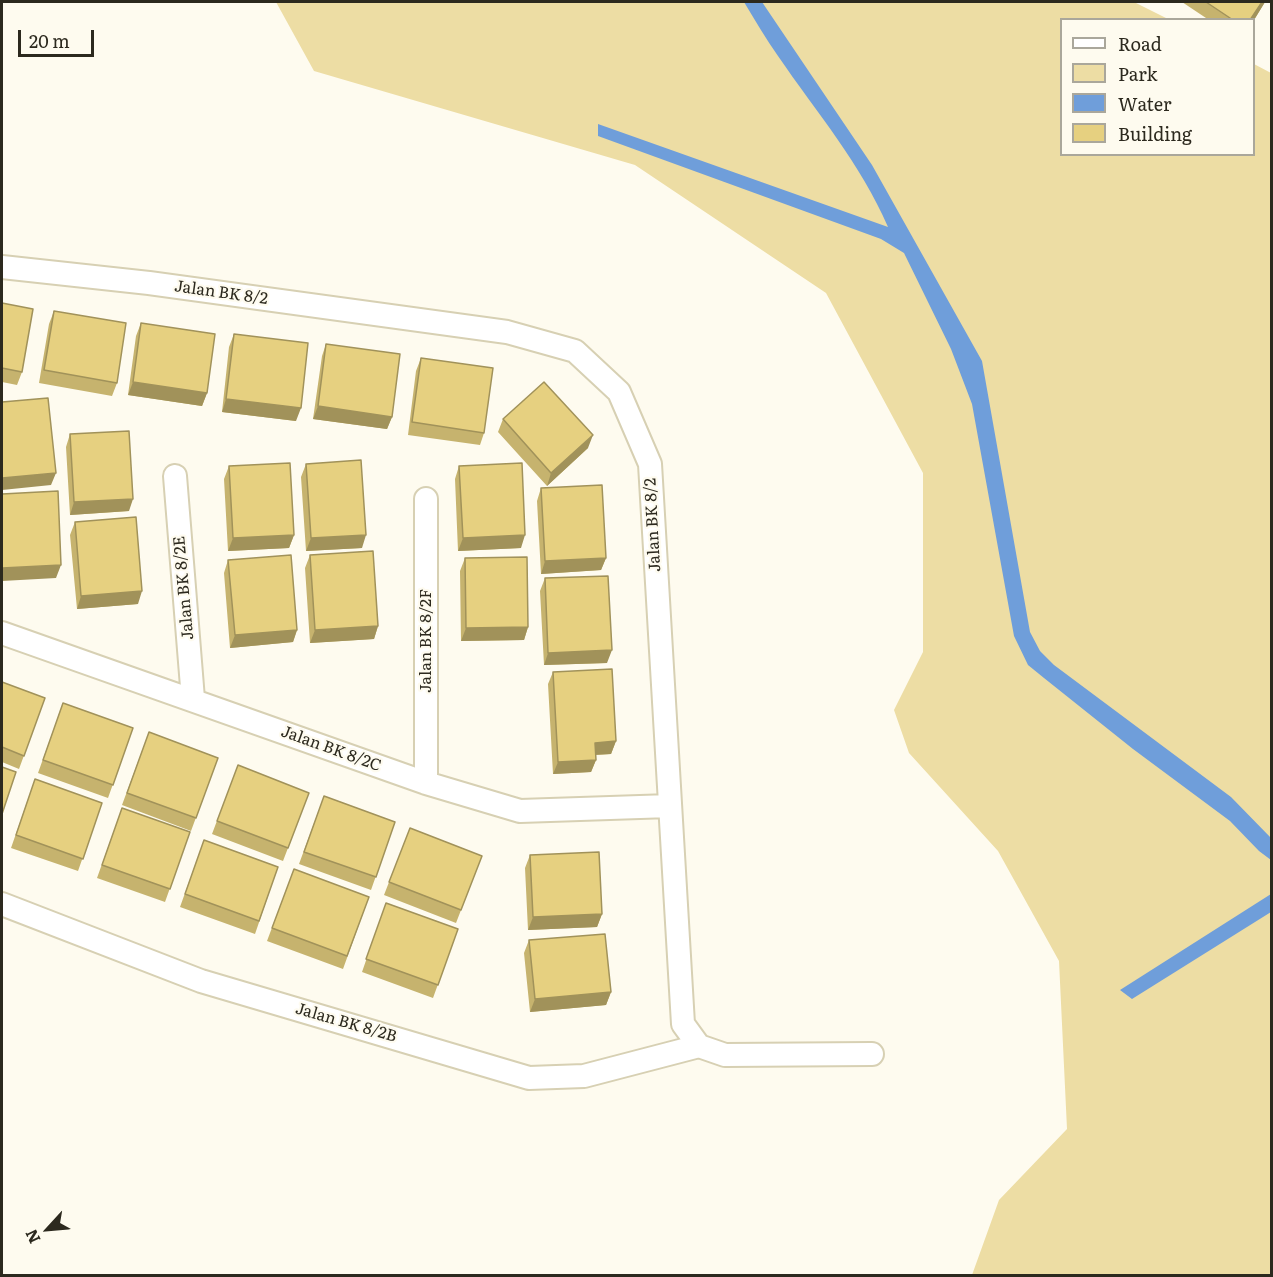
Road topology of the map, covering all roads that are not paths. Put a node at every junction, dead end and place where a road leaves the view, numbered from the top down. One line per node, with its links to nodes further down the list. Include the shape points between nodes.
1 (2, 267): 7 (street, Jalan BK 8/2, via 507,332 575,351 619,392 650,464)
2 (175, 476): 5 (street, Jalan BK 8/2E)
3 (426, 499): 6 (street, Jalan BK 8/2F)
4 (2, 633): 5 (street, Jalan BK 8/2C)
5 (193, 699): 6 (street, Jalan BK 8/2C)
6 (426, 783): 7 (street, Jalan BK 8/2C, via 520,812)
7 (670, 806): 9 (street, Jalan BK 8/2, via 683,1024)
8 (2, 904): 9 (street, Jalan BK 8/2B, via 201,981 529,1078 584,1076)
9 (699, 1046): 10 (street, via 725,1055)
10 (872, 1054)

